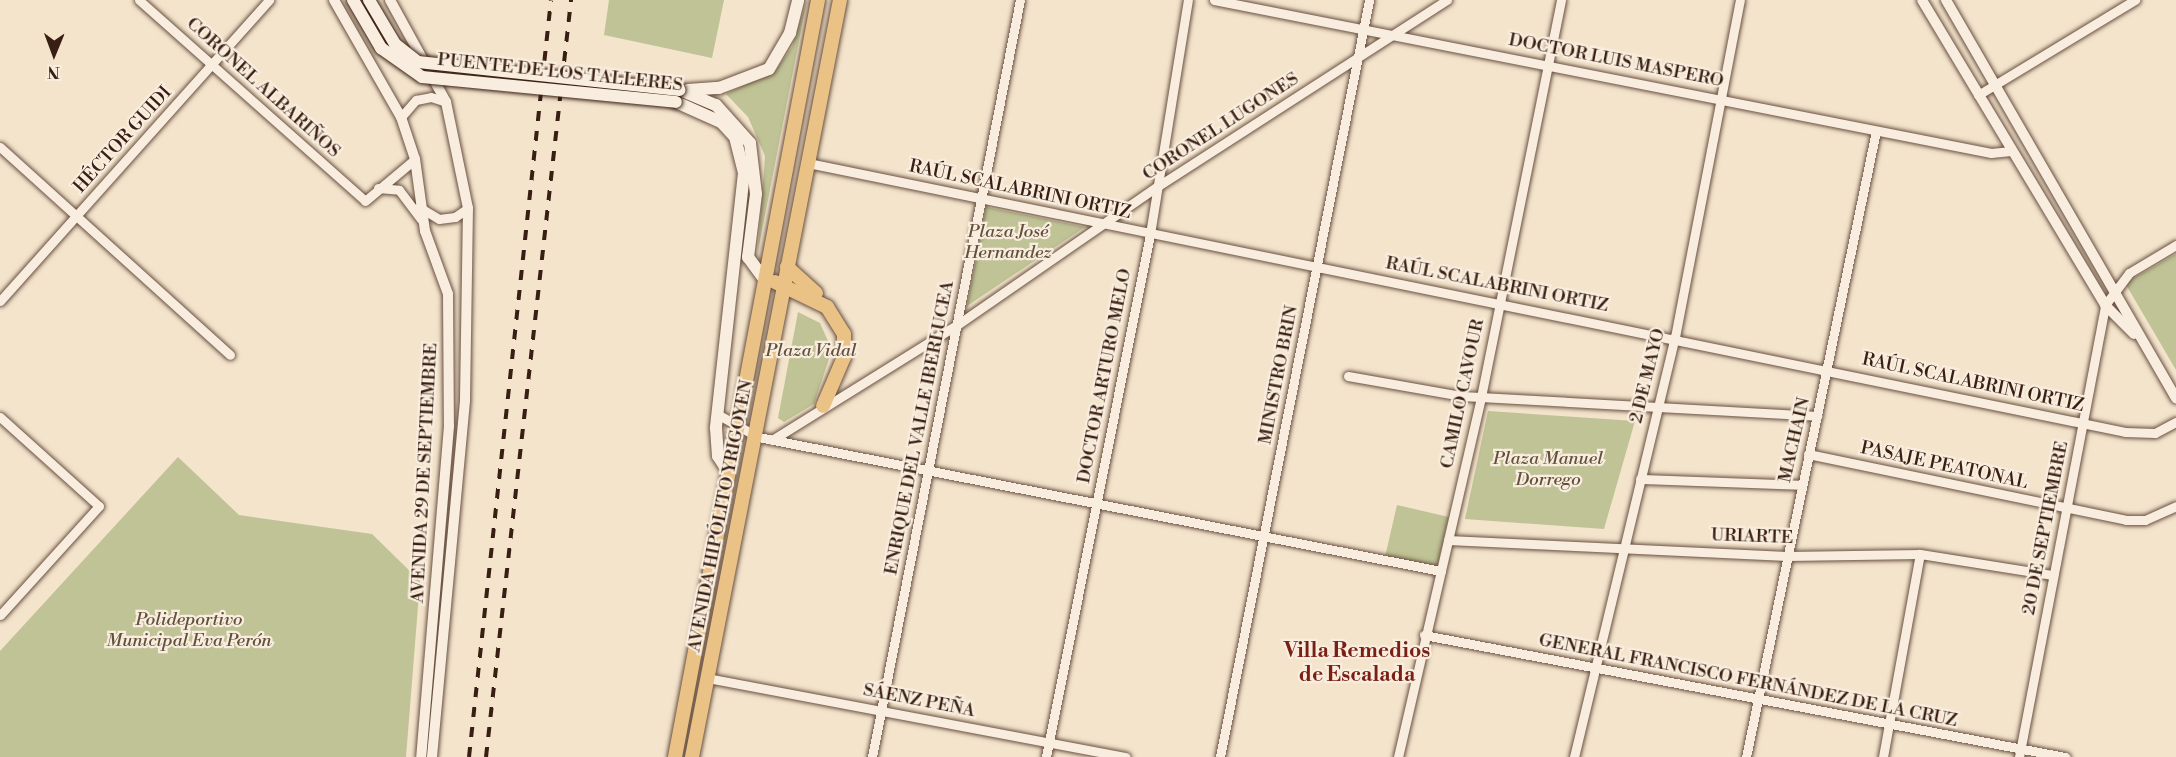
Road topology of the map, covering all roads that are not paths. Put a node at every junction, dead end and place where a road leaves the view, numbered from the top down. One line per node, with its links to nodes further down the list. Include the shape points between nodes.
1 (139, 0): 23 (street, CORONEL ALBARIÑOS)
2 (269, 0): 23 (street, HÉCTOR GUIDI)
3 (334, 0): 30 (street, AVENIDA 29 DE SEPTIEMBRE)
4 (353, 0): 46 (main road, PUENTE DE LOS TALLERES, bridge, via 381,48 422,77 676,102 706,111 735,137 742,155)
5 (369, 0): 26 (main road, PUENTE DE LOS TALLERES, bridge, via 395,44 418,62)
6 (390, 0): 29 (street, AVENIDA 29 DE SEPTIEMBRE)
7 (798, 0): 26 (main road, PUENTE DE LOS TALLERES, via 777,59 735,84)
8 (818, 0): 49 (main road, AVENIDA HIPÓLITO YRIGOYEN)
9 (840, 0): 35 (main road, AVENIDA HIPÓLITO YRIGOYEN)
10 (1020, 0): 38 (street, ENRIQUE DEL VALLE IBERLUCEA)
11 (1188, 0): 36 (street, DOCTOR ARTURO MELO)
12 (1214, 0): 20 (street, DOCTOR LUIS MASPERO)
13 (1369, 0): 20 (street, MINISTRO BRIN)
14 (1447, 0): 21 (street, CORONEL LUGONES)
15 (1561, 0): 24 (street, CAMILO CAVOUR)
16 (1740, 0): 28 (street, 2 DE MAYO)
17 (1922, 0): 27 (street)
18 (1946, 0): 25 (street)
19 (2135, 0): 25 (street)
20 (1364, 29): 21 (street, DOCTOR LUIS MASPERO); 22 (street, MINISTRO BRIN)
21 (1396, 35): 22 (street, CORONEL LUGONES); 24 (street, DOCTOR LUIS MASPERO)
22 (1358, 59): 36 (street, CORONEL LUGONES); 47 (street, MINISTRO BRIN)
23 (212, 64): 37 (street, CORONEL ALBARIÑOS, via 364,201); 41 (street, HÉCTOR GUIDI)
24 (1547, 65): 28 (street, DOCTOR LUIS MASPERO); 53 (street, CAMILO CAVOUR)
25 (1995, 85): 27 (street); 51 (street)
26 (680, 90): 46 (main road, PUENTE DE LOS TALLERES, via 716,105 750,143 756,184)
27 (1978, 95): 33 (street)
28 (1722, 98): 31 (street, DOCTOR LUIS MASPERO); 57 (street, 2 DE MAYO)
29 (446, 102): 30 (street, via 431,97 416,100); 40 (street, AVENIDA 29 DE SEPTIEMBRE)
30 (401, 117): 34 (street, AVENIDA 29 DE SEPTIEMBRE)
31 (1876, 131): 33 (street, DOCTOR LUIS MASPERO, via 1991,153); 60 (street, MACHAIN)
32 (0, 147): 41 (street)
33 (2011, 151): 54 (street)
34 (415, 159): 37 (street); 39 (street, AVENIDA 29 DE SEPTIEMBRE)
35 (808, 163): 38 (street, RAÚL SCALABRINI ORTIZ); 48 (main road, AVENIDA HIPÓLITO YRIGOYEN)
36 (1158, 186): 43 (street, CORONEL LUGONES); 44 (street, DOCTOR ARTURO MELO)
37 (376, 189): 42 (street, via 399,190)
38 (980, 200): 43 (street, RAÚL SCALABRINI ORTIZ); 56 (street, ENRIQUE DEL VALLE IBERLUCEA)
39 (420, 207): 40 (street, via 439,219); 42 (street, AVENIDA 29 DE SEPTIEMBRE)
40 (468, 208): 98 (street, AVENIDA 29 DE SEPTIEMBRE, via 465,401)
41 (76, 216): 52 (street, HÉCTOR GUIDI); 59 (street)
42 (422, 219): 97 (street, AVENIDA 29 DE SEPTIEMBRE, via 448,294 450,351 442,528)
43 (1107, 225): 44 (street, RAÚL SCALABRINI ORTIZ); 56 (street, CORONEL LUGONES)
44 (1149, 234): 47 (street, RAÚL SCALABRINI ORTIZ); 78 (street, DOCTOR ARTURO MELO)
45 (2176, 244): 51 (street)
46 (743, 256): 49 (main road); 66 (main road, PUENTE DE LOS TALLERES)
47 (1317, 266): 53 (street, RAÚL SCALABRINI ORTIZ); 81 (street, MINISTRO BRIN)
48 (787, 267): 50 (main road, AVENIDA HIPÓLITO YRIGOYEN); 55 (main road)
49 (764, 279): 50 (main road); 71 (main road, AVENIDA HIPÓLITO YRIGOYEN)
50 (784, 284): 55 (main road); 72 (main road, AVENIDA HIPÓLITO YRIGOYEN)
51 (2115, 285): 54 (street, 20 DE SEPTIEMBRE); 58 (street)
52 (0, 301)
53 (1499, 303): 57 (street, RAÚL SCALABRINI ORTIZ); 62 (street, CAMILO CAVOUR)
54 (2105, 305): 58 (street); 70 (street, 20 DE SEPTIEMBRE)
55 (827, 307): 64 (main road, via 846,344)
56 (957, 325): 64 (street, CORONEL LUGONES); 74 (street, ENRIQUE DEL VALLE IBERLUCEA)
57 (1675, 337): 60 (street, RAÚL SCALABRINI ORTIZ); 65 (street, 2 DE MAYO)
58 (2138, 339): 63 (street)
59 (230, 355)
60 (1828, 368): 67 (street, MACHAIN); 70 (street, RAÚL SCALABRINI ORTIZ)
61 (1348, 376): 62 (street)
62 (1481, 397): 65 (street); 82 (street, CAMILO CAVOUR)
63 (2176, 398)
64 (823, 406): 72 (street, CORONEL LUGONES)
65 (1658, 406): 67 (street); 76 (street, 2 DE MAYO)
66 (717, 414): 71 (street); 75 (main road, PUENTE DE LOS TALLERES, via 718,456)
67 (1817, 416): 73 (street, MACHAIN)
68 (0, 417): 88 (street, via 99,506)
69 (2176, 422): 70 (street, RAÚL SCALABRINI ORTIZ, via 2145,434)
70 (2082, 424): 80 (street, 20 DE SEPTIEMBRE)
71 (738, 427): 72 (street); 75 (main road, AVENIDA HIPÓLITO YRIGOYEN)
72 (765, 438): 74 (street); 91 (main road, AVENIDA HIPÓLITO YRIGOYEN)
73 (1808, 454): 77 (street, MACHAIN); 80 (street, PASAJE PEATONAL)
74 (929, 470): 78 (street); 93 (street, ENRIQUE DEL VALLE IBERLUCEA)
75 (729, 473): 99 (main road, AVENIDA HIPÓLITO YRIGOYEN)
76 (1640, 479): 77 (street); 83 (street, 2 DE MAYO)
77 (1801, 485): 85 (street, MACHAIN)
78 (1098, 503): 81 (street); 95 (street, DOCTOR ARTURO MELO)
79 (2176, 506): 80 (street, PASAJE PEATONAL, via 2135,521)
80 (2066, 508): 87 (street, 20 DE SEPTIEMBRE)
81 (1263, 536): 86 (street); 104 (street, MINISTRO BRIN)
82 (1448, 540): 83 (street, URIARTE); 86 (street, CAMILO CAVOUR)
83 (1622, 548): 85 (street, URIARTE); 90 (street, 2 DE MAYO)
84 (1920, 554): 85 (street, URIARTE); 87 (street, URIARTE); 94 (street)
85 (1787, 556): 92 (street, MACHAIN)
86 (1441, 571): 89 (street, CAMILO CAVOUR)
87 (2053, 574): 96 (street, 20 DE SEPTIEMBRE)
88 (0, 615)
89 (1424, 635): 90 (street, GENERAL FRANCISCO FERNÁNDEZ DE LA CRUZ); 105 (street, CAMILO CAVOUR)
90 (1592, 668): 92 (street, GENERAL FRANCISCO FERNÁNDEZ DE LA CRUZ); 106 (street, 2 DE MAYO)
91 (707, 678): 93 (street, SÁENZ PEÑA); 100 (main road, AVENIDA HIPÓLITO YRIGOYEN)
92 (1758, 700): 94 (street, GENERAL FRANCISCO FERNÁNDEZ DE LA CRUZ); 107 (street, MACHAIN)
93 (881, 711): 95 (street, SÁENZ PEÑA); 101 (street, ENRIQUE DEL VALLE IBERLUCEA)
94 (1890, 725): 96 (street, GENERAL FRANCISCO FERNÁNDEZ DE LA CRUZ); 108 (street)
95 (1049, 742): 102 (street, DOCTOR ARTURO MELO); 103 (street, SÁENZ PEÑA)
96 (2020, 753): 109 (street, GENERAL FRANCISCO FERNÁNDEZ DE LA CRUZ)
97 (421, 757)
98 (432, 757)
99 (675, 757)
100 (692, 757)
101 (872, 757)
102 (1046, 757)
103 (1125, 757)
104 (1220, 757)
105 (1398, 757)
106 (1574, 757)
107 (1746, 757)
108 (1883, 757)
109 (2065, 757)

